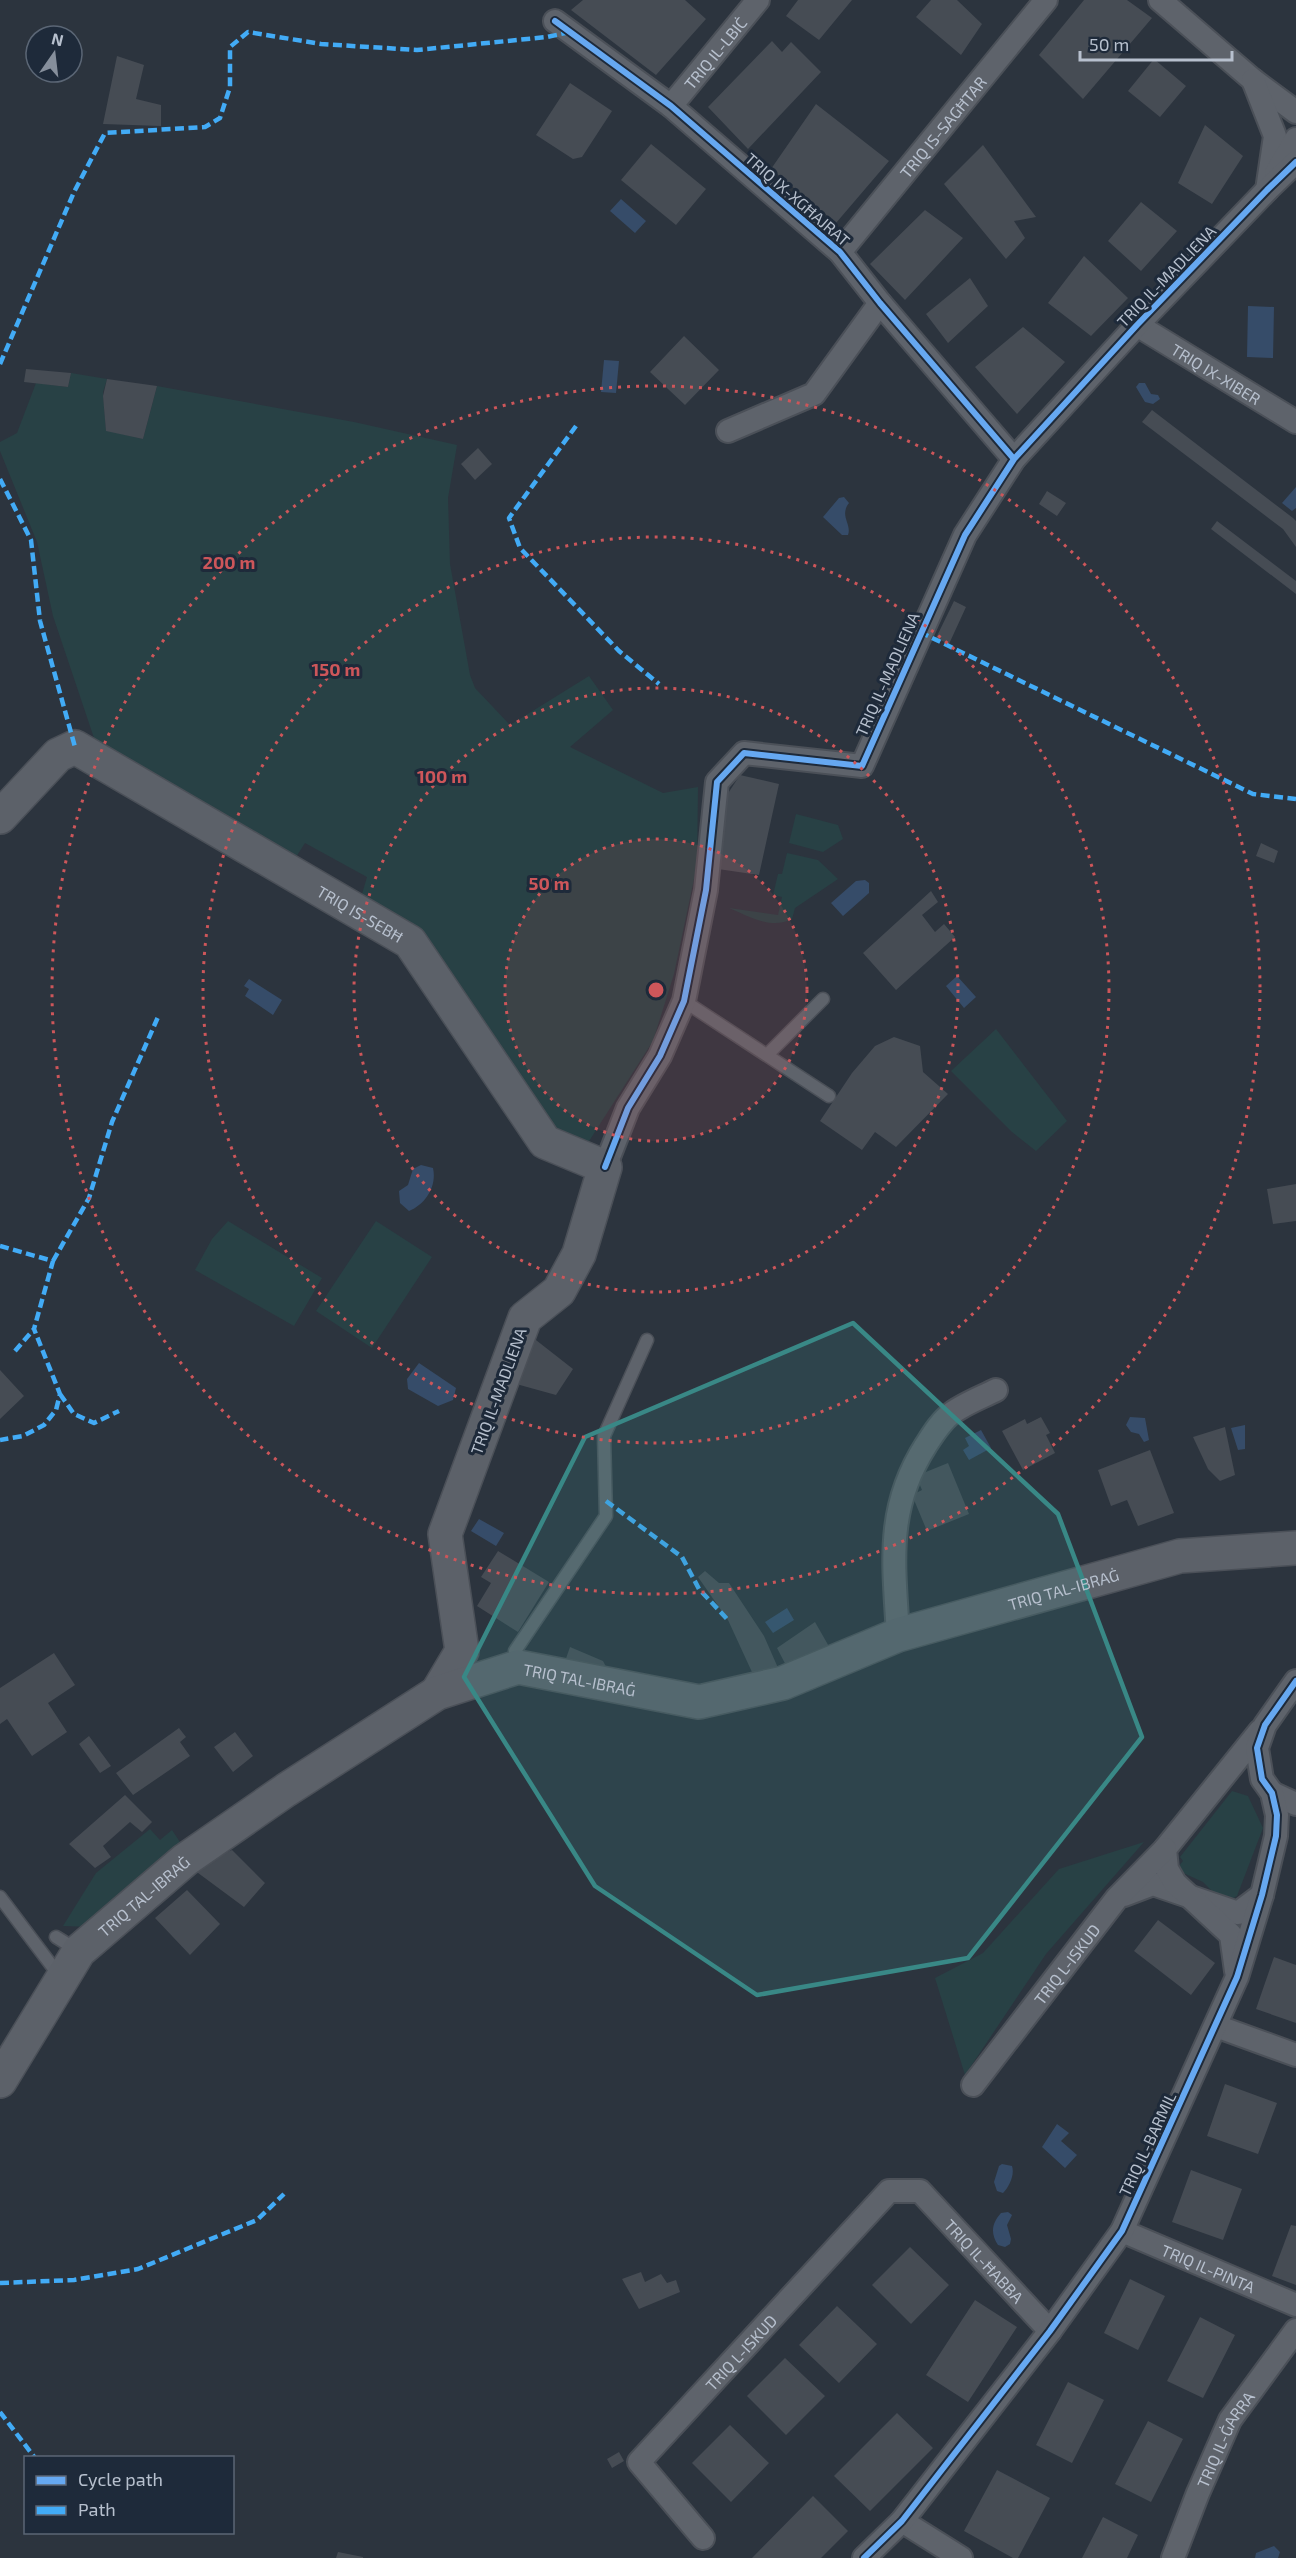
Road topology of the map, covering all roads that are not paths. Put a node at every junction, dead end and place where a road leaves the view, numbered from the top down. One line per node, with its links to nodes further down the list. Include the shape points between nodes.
1 (758, 0): 6 (street, TRIQ IL-LBIĊ)
2 (1046, 0): 13 (street, TRIQ IS-SAGĦTAR)
3 (1160, 0): 5 (street)
4 (555, 21): 6 (street, TRIQ IX-XGĦAJRAT)
5 (1253, 80): 7 (street); 8 (street)
6 (670, 106): 13 (street, TRIQ IX-XGĦAJRAT)
7 (1296, 112)
8 (1268, 118): 9 (street); 12 (street, via 1275,136)
9 (1296, 134)
10 (1296, 139): 12 (street, TRIQ IL-MADLIENA)
11 (1296, 162): 12 (street, TRIQ IL-MADLIENA)
12 (1267, 190): 15 (street, TRIQ IL-MADLIENA)
13 (840, 252): 14 (street, TRIQ IX-XGĦAJRAT)
14 (880, 303): 17 (street, via 814,394); 18 (street, TRIQ IX-XGĦAJRAT)
15 (1137, 325): 16 (street, TRIQ IX-XIBER); 18 (street, TRIQ IL-MADLIENA)
16 (1296, 422)
17 (728, 431)
18 (1014, 459): 21 (street, TRIQ IL-MADLIENA, via 965,535 862,766 744,753 717,782 706,890)
19 (0, 817): 24 (main road, TRIQ IS-SEBĦ, via 58,755 75,747 410,942 545,1142)
20 (823, 999): 22 (lane)
21 (684, 1001): 22 (lane); 24 (street, TRIQ IL-MADLIENA, via 660,1056 628,1108)
22 (768, 1054): 23 (lane)
23 (829, 1096)
24 (605, 1167): 29 (main road, TRIQ IL-MADLIENA, via 579,1254 559,1291 525,1318 445,1534)
25 (647, 1340): 30 (lane, via 604,1436 606,1516 515,1651)
26 (996, 1390): 28 (street, via 952,1413 919,1455 902,1492 895,1521)
27 (1296, 1548): 28 (main road, TRIQ TAL-IBRAĠ, via 1180,1556)
28 (898, 1635): 30 (main road, TRIQ TAL-IBRAĠ, via 783,1683 699,1702)
29 (462, 1651): 30 (main road); 32 (main road)
30 (518, 1667): 32 (main road, TRIQ TAL-IBRAĠ)
31 (1296, 1681): 33 (street, TRIQ IL-BARMIL)
32 (437, 1693): 45 (main road, TRIQ TAL-IBRAĠ, via 285,1790 67,1944)
33 (1265, 1725): 34 (street, TRIQ L-ISKUD); 35 (street, TRIQ IL-BARMIL, via 1257,1748)
34 (1222, 1779): 35 (street, via 1249,1773); 39 (street, TRIQ L-ISKUD)
35 (1267, 1786): 36 (street); 38 (street, TRIQ IL-BARMIL, via 1277,1815)
36 (1296, 1804)
37 (1296, 1824): 38 (street)
38 (1276, 1836): 40 (street, TRIQ IL-BARMIL)
39 (1164, 1849): 42 (street, TRIQ L-ISKUD); 43 (street, via 1167,1869 1175,1883)
40 (1262, 1895): 43 (street, via 1238,1912); 44 (street, TRIQ IL-BARMIL)
41 (0, 1898): 45 (lane)
42 (1117, 1898): 43 (street, via 1153,1884); 49 (street, TRIQ L-ISKUD)
43 (1192, 1898): 44 (street, via 1231,1935)
44 (1237, 1977): 46 (street, TRIQ IL-BARMIL)
45 (61, 1979): 48 (main road, TRIQ TAL-IBRAĠ)
46 (1216, 2026): 47 (street); 51 (street, TRIQ IL-BARMIL)
47 (1296, 2055)
48 (0, 2081)
49 (974, 2085)
50 (920, 2191): 54 (street, TRIQ IL-ĦABBA); 56 (street, TRIQ L-ISKUD, via 889,2191 639,2462)
51 (1122, 2231): 52 (street, TRIQ IL-PINTA); 54 (street, TRIQ IL-BARMIL)
52 (1296, 2305)
53 (1296, 2330): 59 (street, TRIQ IL-ĠARRA, via 1230,2420)
54 (1050, 2331): 55 (street, TRIQ IL-BARMIL)
55 (902, 2521): 57 (street, TRIQ IL-BARMIL); 58 (street)
56 (703, 2538)
57 (864, 2558)
58 (961, 2558)
59 (1173, 2558)

